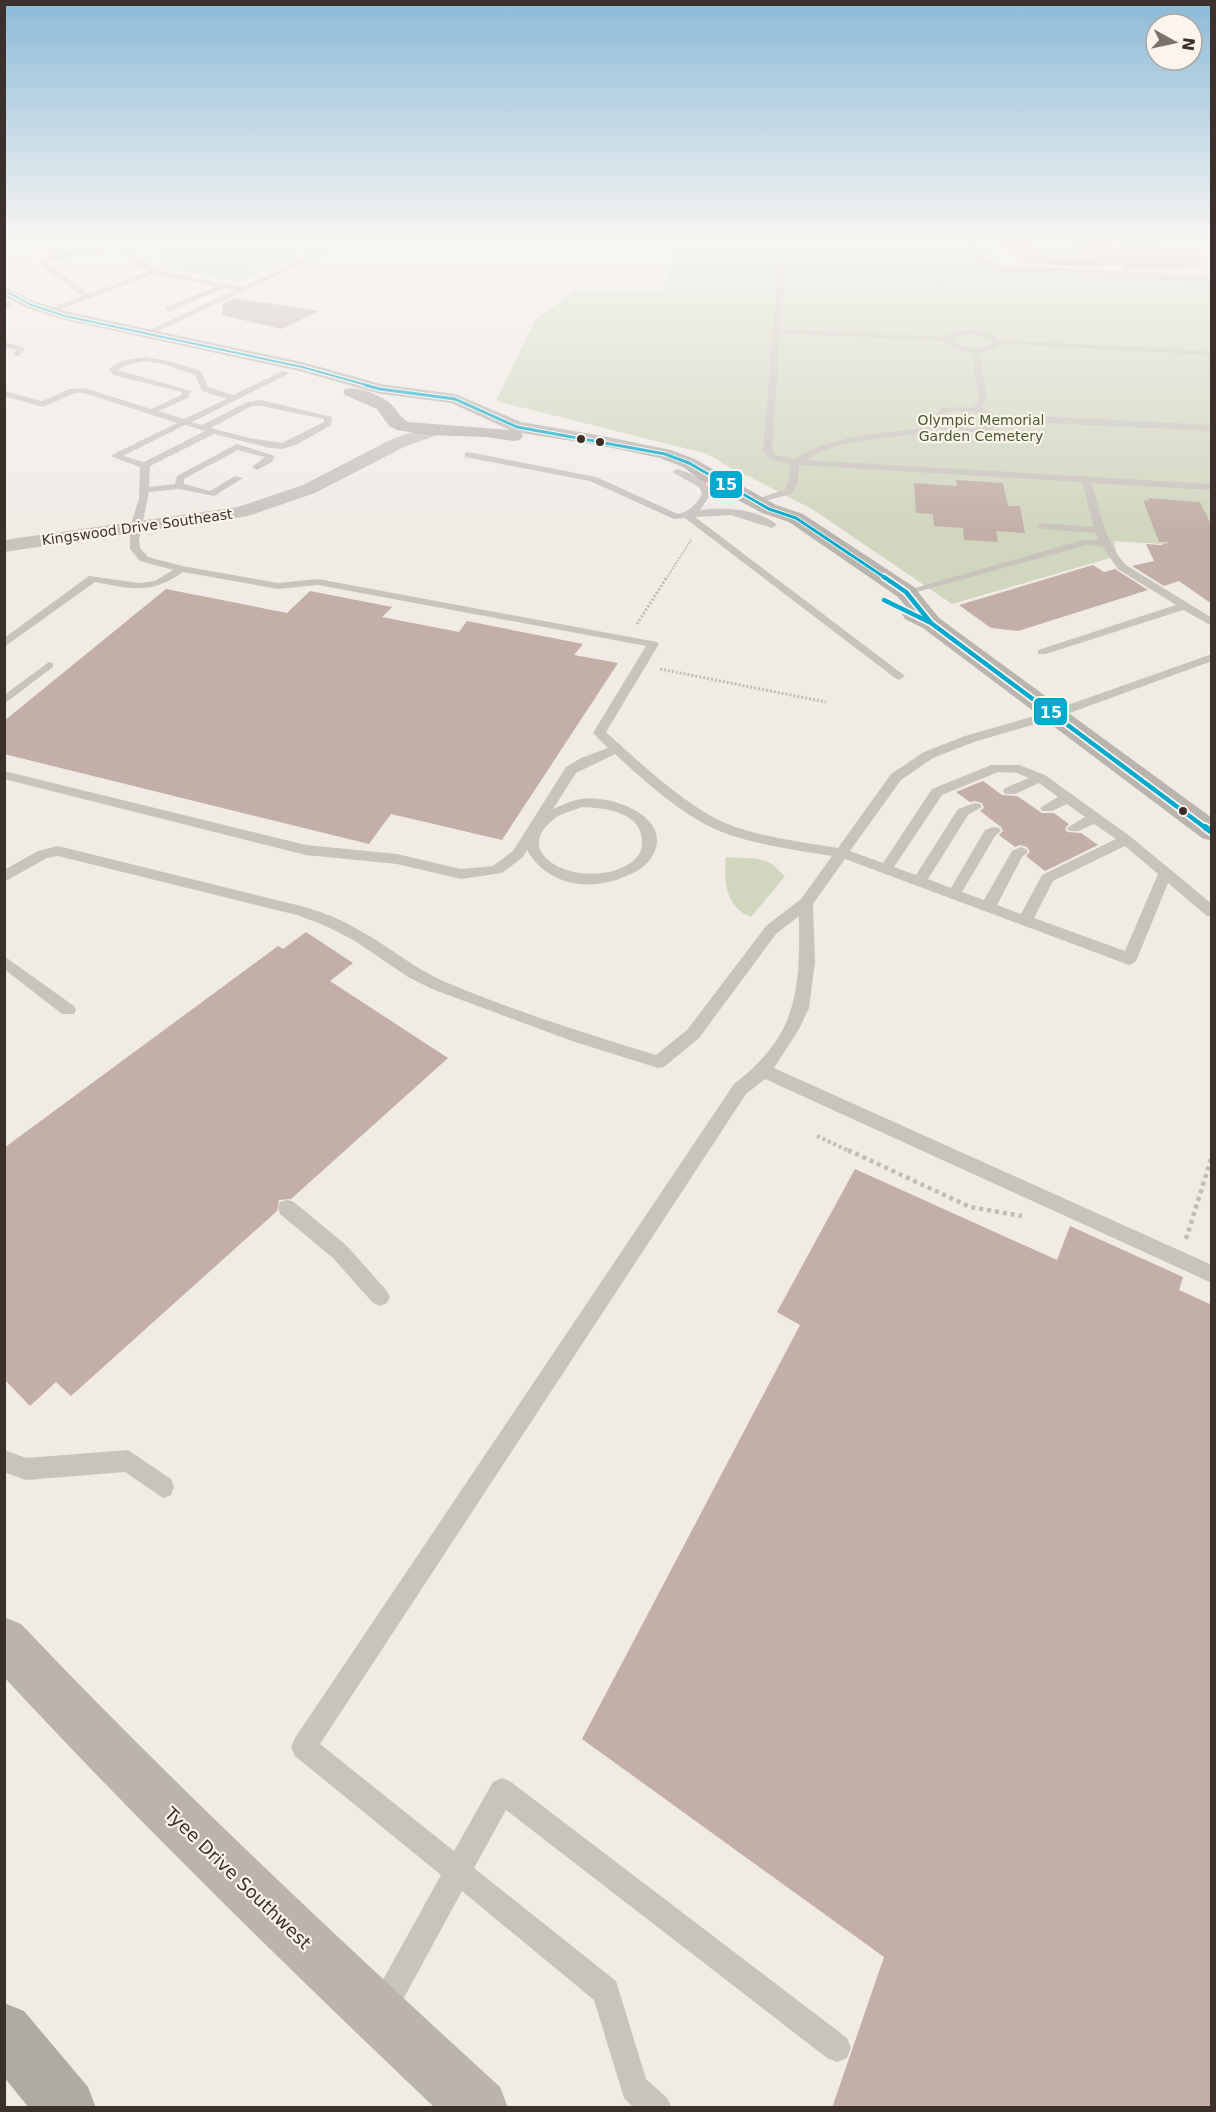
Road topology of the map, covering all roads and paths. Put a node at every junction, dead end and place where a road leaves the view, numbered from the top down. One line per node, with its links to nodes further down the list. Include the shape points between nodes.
1 (118, 336): 13 (main road)
2 (152, 336): 17 (main road, via 302,367 380,389)
3 (778, 336): 35 (lane, via 767,452)
4 (874, 336): 7 (lane)
5 (951, 336): 7 (lane)
6 (987, 336): 8 (lane)
7 (947, 339): 10 (lane, via 953,345)
8 (998, 342): 10 (lane, via 989,349); 11 (lane)
9 (4, 344): 12 (lane, via 21,349)
10 (975, 350): 20 (lane, via 983,398)
11 (1212, 353)
12 (16, 354)
13 (286, 373): 16 (lane); 24 (main road, via 374,400)
14 (187, 391): 16 (lane, via 113,369 136,359 151,358 198,373 205,389); 22 (lane, via 185,396); 23 (lane, via 196,397)
15 (4, 393): 18 (lane)
16 (233, 398): 26 (lane)
17 (444, 398): 19 (main road); 24 (main road, via 407,402 393,412)
18 (43, 404): 21 (lane); 22 (lane, via 84,390)
19 (470, 406): 31 (main road, via 474,410 470,420); 40 (main road, via 517,427 665,454)
20 (976, 409): 25 (lane); 27 (lane, via 940,413 940,420)
21 (30, 410)
22 (153, 411): 23 (lane)
23 (164, 415): 26 (lane)
24 (392, 418): 31 (main road, via 414,429); 39 (street, Kingswood Drive Southeast)
25 (996, 419): 27 (lane, via 993,427 983,430); 29 (lane)
26 (185, 421): 28 (lane); 36 (lane, via 115,456)
27 (949, 426): 35 (lane, via 835,442 818,447)
28 (205, 427): 30 (lane); 32 (lane, via 250,404 261,403 328,417 328,423 282,446)
29 (1212, 428)
30 (215, 430): 32 (lane); 36 (lane)
31 (437, 430): 38 (main road, via 527,438); 39 (street, Kingswood Drive Southeast, via 398,443)
32 (249, 440): 33 (lane)
33 (237, 447): 37 (lane, via 270,456); 44 (lane, via 180,478)
34 (468, 455): 49 (lane, via 593,479 677,517)
35 (795, 462): 42 (lane); 48 (lane, via 788,492)
36 (145, 465): 46 (lane)
37 (256, 467)
38 (677, 472): 40 (main road); 49 (lane, via 705,487 704,503)
39 (334, 475): 52 (street, Kingswood Drive Southeast, via 309,489 241,512)
40 (708, 476): 48 (main road)
41 (238, 477): 44 (lane, via 211,494)
42 (1086, 480): 43 (lane); 53 (lane)
43 (1127, 482): 45 (lane); 47 (lane, via 1148,492)
44 (180, 486): 46 (lane)
45 (1212, 487)
46 (144, 489): 52 (lane)
47 (1212, 492)
48 (766, 512): 49 (lane); 55 (main road); 59 (main road, via 796,518)
49 (687, 516): 50 (lane)
50 (698, 522): 63 (path, via 685,528 695,533); 69 (lane)
51 (1042, 526): 53 (lane)
52 (135, 527): 56 (street, Kingswood Drive Southeast); 57 (lane, via 138,554 153,563)
53 (1102, 530): 54 (lane)
54 (1106, 543): 59 (lane, via 1087,542); 60 (lane, via 1113,559 1122,567)
55 (798, 544)
56 (4, 546)
57 (181, 569): 63 (lane, via 278,586 318,582); 64 (lane, via 155,586 93,578)
58 (866, 590): 61 (main road)
59 (906, 592): 61 (main road)
60 (1184, 606): 62 (lane); 65 (lane)
61 (931, 623): 72 (main road)
62 (1212, 623)
63 (627, 639): 67 (lane, via 653,644)
64 (4, 644)
65 (1042, 652)
66 (1212, 657): 72 (lane)
67 (640, 664): 71 (path); 73 (lane, via 599,733)
68 (49, 666): 70 (lane)
69 (899, 676)
70 (4, 700)
71 (826, 702)
72 (1053, 714): 84 (main road); 87 (lane, via 918,759 896,777)
73 (617, 749): 81 (lane, via 571,770); 87 (lane, via 646,776 725,828 777,843)
74 (4, 775): 81 (lane, via 306,850 397,859 461,874 497,870 518,854)
75 (1040, 778): 76 (lane); 77 (lane); 88 (lane, via 1019,769 996,768 937,792)
76 (1010, 791)
77 (1067, 798): 79 (lane); 80 (lane)
78 (975, 807): 91 (lane, via 963,812)
79 (1047, 808)
80 (1095, 818): 82 (lane); 85 (lane)
81 (536, 827): 81 (lane, via 532,851 539,862 569,878 607,879 639,864 648,852 650,838 645,825 618,807 581,803 562,808)
82 (1074, 828)
83 (994, 831): 92 (lane)
84 (1212, 832)
85 (1125, 840): 89 (lane); 96 (lane, via 1047,878)
86 (1021, 852): 94 (lane)
87 (842, 853): 88 (lane); 93 (lane)
88 (886, 869): 91 (lane)
89 (1164, 874): 95 (lane); 96 (lane, via 1129,959)
90 (4, 877): 93 (lane, via 44,854 58,851 301,911 360,937 438,985 658,1062 693,1034 771,930)
91 (919, 882): 92 (lane)
92 (954, 894): 94 (lane)
93 (806, 903): 99 (lane, via 807,962 801,1008)
94 (988, 907): 96 (lane)
95 (1212, 912)
96 (1025, 921)
97 (4, 962): 98 (lane)
98 (68, 1010)
99 (763, 1071): 104 (lane); 110 (lane, via 740,1089 304,1747)
100 (818, 1136): 103 (path, via 970,1207)
101 (1212, 1156): 104 (path)
102 (287, 1208): 106 (lane, via 340,1252)
103 (1029, 1217)
104 (1180, 1260): 105 (lane)
105 (1212, 1274)
106 (380, 1298)
107 (4, 1461): 108 (lane, via 26,1468 128,1461)
108 (163, 1487)
109 (4, 1641): 111 (main road, Tyee Drive Southwest, via 179,1821)
110 (458, 1871): 111 (lane); 113 (lane, via 502,1791); 116 (lane, via 606,1991 634,2088)
111 (379, 2015): 115 (main road, Tyee Drive Southwest)
112 (4, 2031): 114 (highway)
113 (837, 2048)
114 (67, 2108)
115 (479, 2108)
116 (657, 2108)

